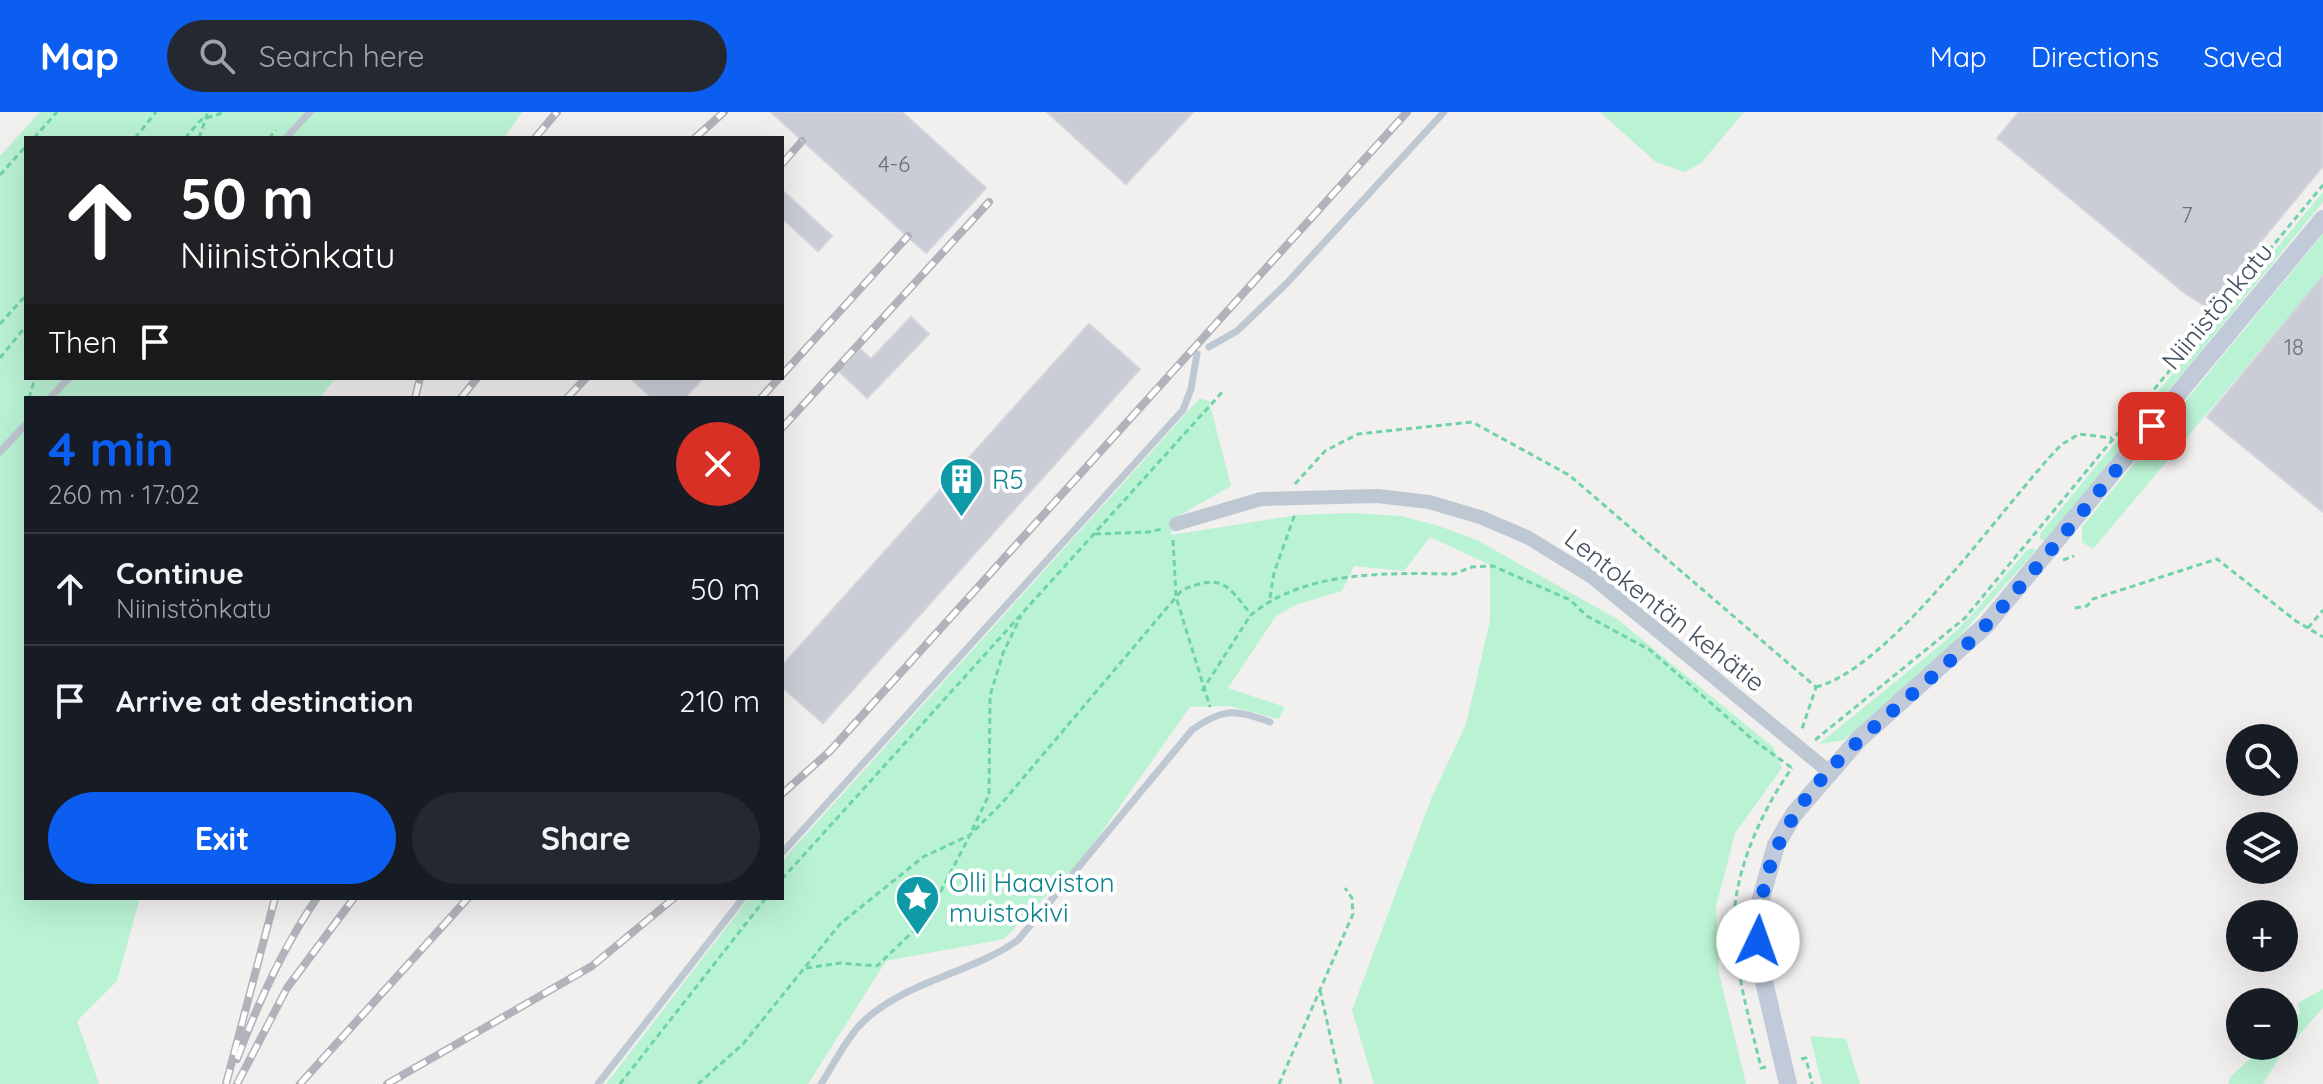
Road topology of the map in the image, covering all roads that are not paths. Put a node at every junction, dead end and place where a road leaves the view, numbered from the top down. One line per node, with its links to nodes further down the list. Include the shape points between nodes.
1 (310, 112): 3 (lane)
2 (1444, 112): 5 (lane, via 1287,283 1237,331)
3 (288, 136)
4 (2323, 219): 13 (street, Niinistönkatu, via 1986,625)
5 (1209, 347)
6 (1197, 354): 14 (lane, via 1183,410)
7 (67, 380): 8 (lane)
8 (52, 396)
9 (24, 426): 10 (lane)
10 (0, 452)
11 (1176, 524): 13 (street, Lentokentän kehätie, via 1261,499 1290,498 1377,496 1429,502 1480,517 1527,537 1592,577)
12 (1270, 722): 17 (lane, via 1238,711 1214,714 1192,730 1018,940 996,956 904,995 860,1025)
13 (1828, 771): 18 (street, Niinistönkatu, via 1776,845 1758,909 1761,969)
14 (784, 851)
15 (741, 900): 16 (lane)
16 (598, 1084)
17 (821, 1084)
18 (1788, 1084)

